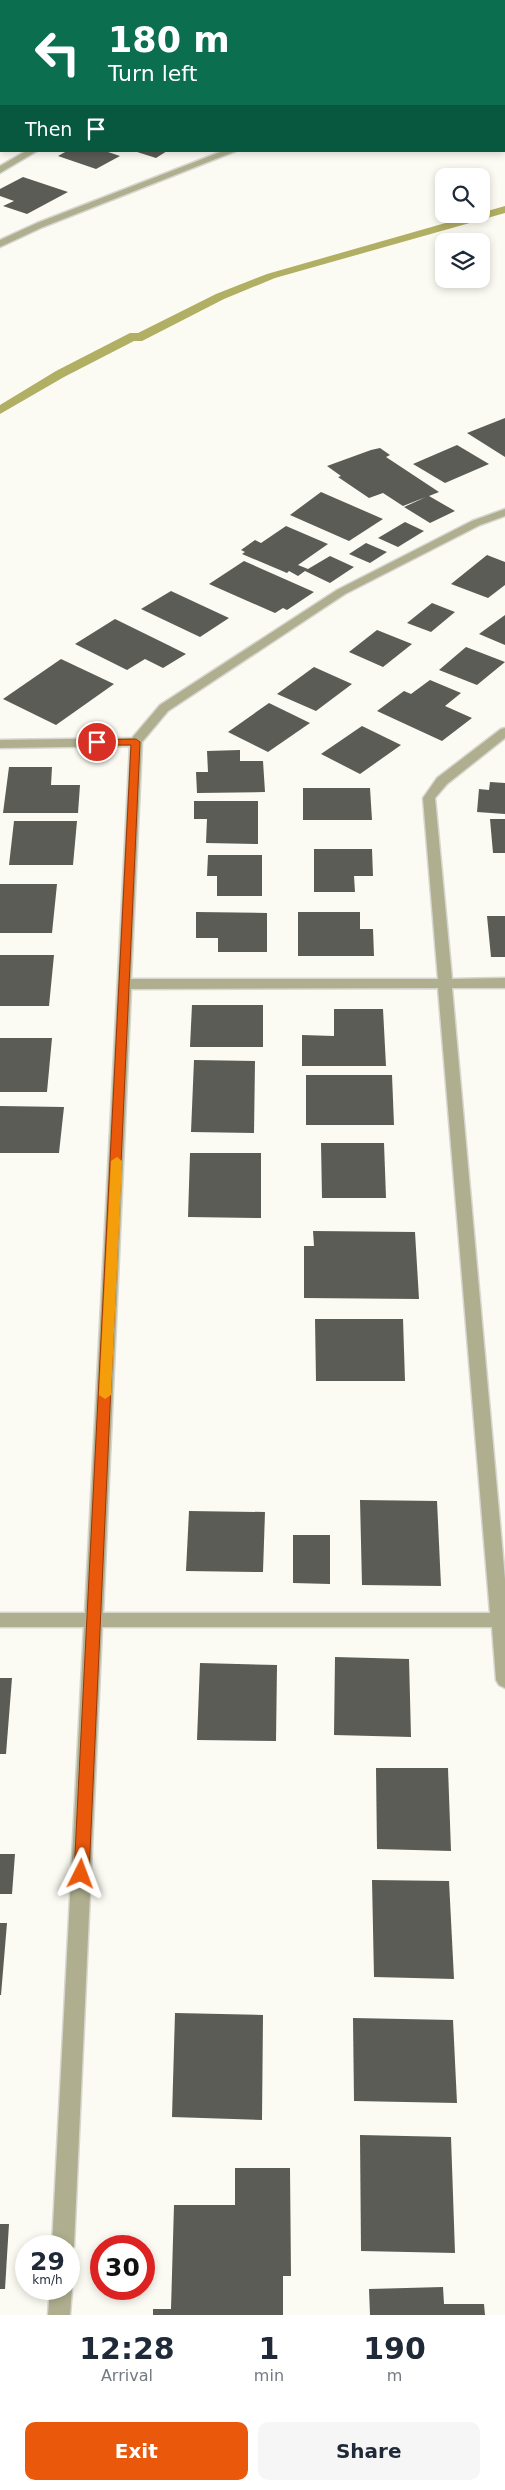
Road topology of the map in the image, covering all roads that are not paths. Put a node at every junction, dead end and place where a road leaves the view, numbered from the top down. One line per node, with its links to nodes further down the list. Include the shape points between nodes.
1 (31, 152): 3 (street)
2 (229, 152): 5 (street)
3 (0, 170)
4 (0, 228): 5 (street)
5 (19, 235): 6 (street)
6 (0, 244)
7 (505, 512): 9 (street, via 476,523 341,592 164,708)
8 (505, 732): 11 (street, via 442,781 429,798)
9 (136, 742): 10 (street); 13 (street)
10 (0, 744)
11 (446, 983): 12 (street); 13 (street); 16 (street)
12 (505, 983)
13 (125, 984): 15 (street)
14 (0, 1620): 15 (street)
15 (94, 1620): 16 (street); 18 (street)
16 (502, 1620): 17 (street)
17 (505, 1680)
18 (64, 2235)
19 (60, 2300): 20 (street)
20 (59, 2315)

